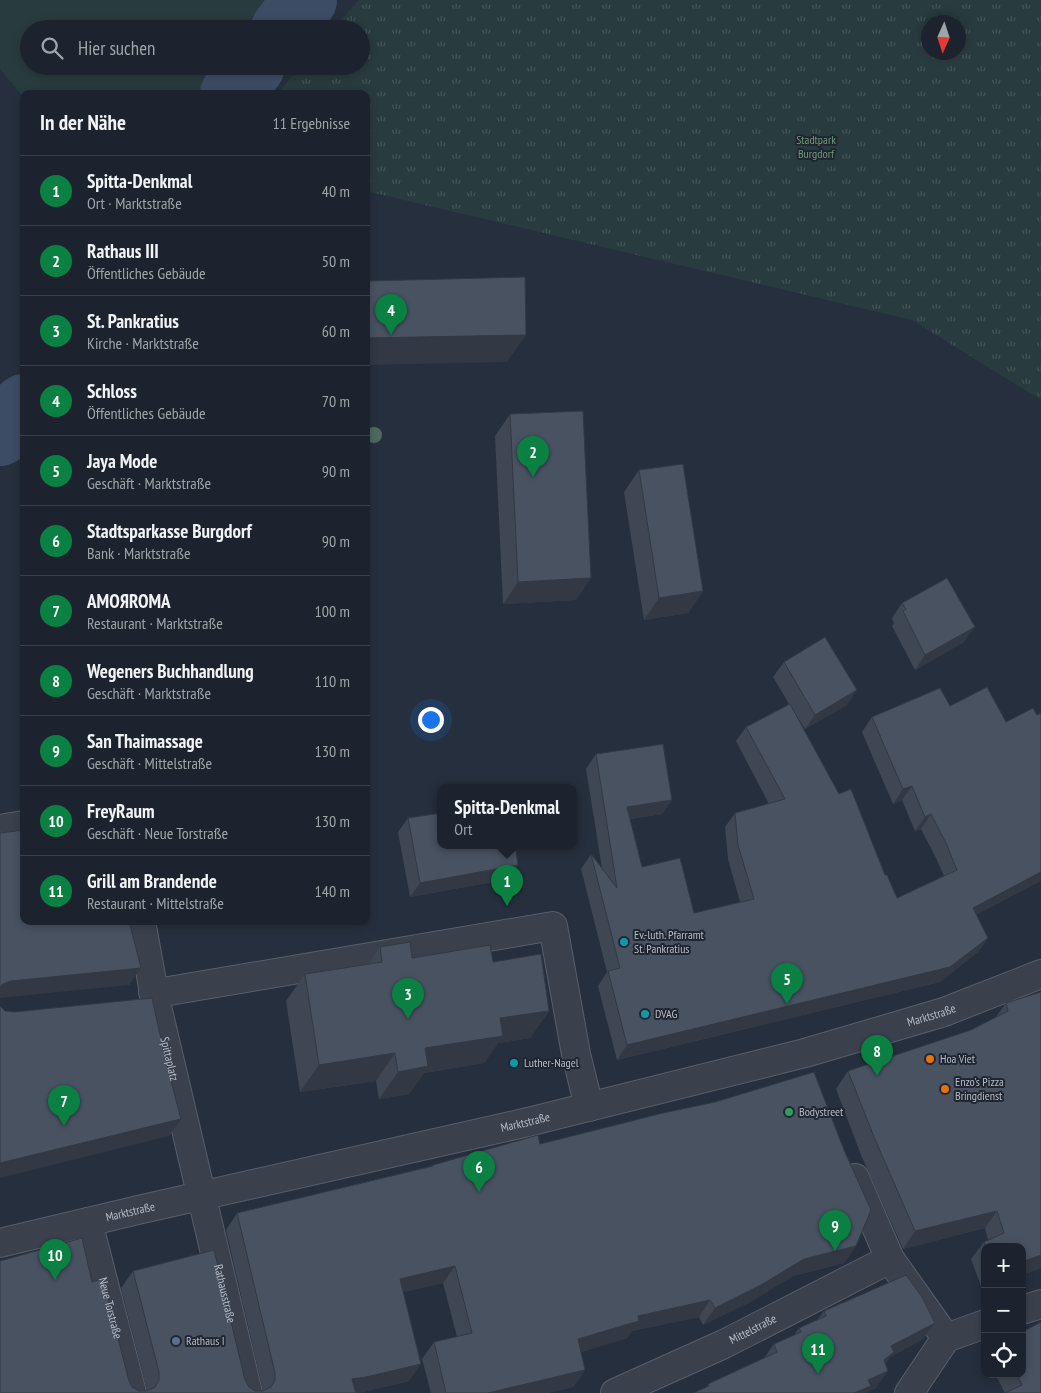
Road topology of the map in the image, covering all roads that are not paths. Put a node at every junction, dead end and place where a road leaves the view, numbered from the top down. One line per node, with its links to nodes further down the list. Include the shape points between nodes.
1 (20, 826): 2 (street)
2 (0, 829)
3 (142, 925): 5 (street, Spittaplatz)
4 (1041, 974): 7 (street, Marktstraße, via 809,1062)
5 (154, 995): 6 (street); 7 (street, via 553,926); 9 (street, Spittaplatz)
6 (126, 1001)
7 (589, 1107): 9 (street, Marktstraße)
8 (844, 1152): 12 (street)
9 (202, 1196): 10 (street, Marktstraße); 18 (street, Rathausstraße)
10 (88, 1222): 11 (street, Marktstraße); 17 (street, Neue Torstraße)
11 (0, 1243)
12 (890, 1258): 16 (street); 19 (street, Mittelstraße, via 724,1344)
13 (1041, 1304): 14 (street)
14 (1026, 1309)
15 (981, 1325): 16 (street)
16 (946, 1338): 20 (street)
17 (132, 1393)
18 (248, 1393)
19 (615, 1393)
20 (909, 1393)

